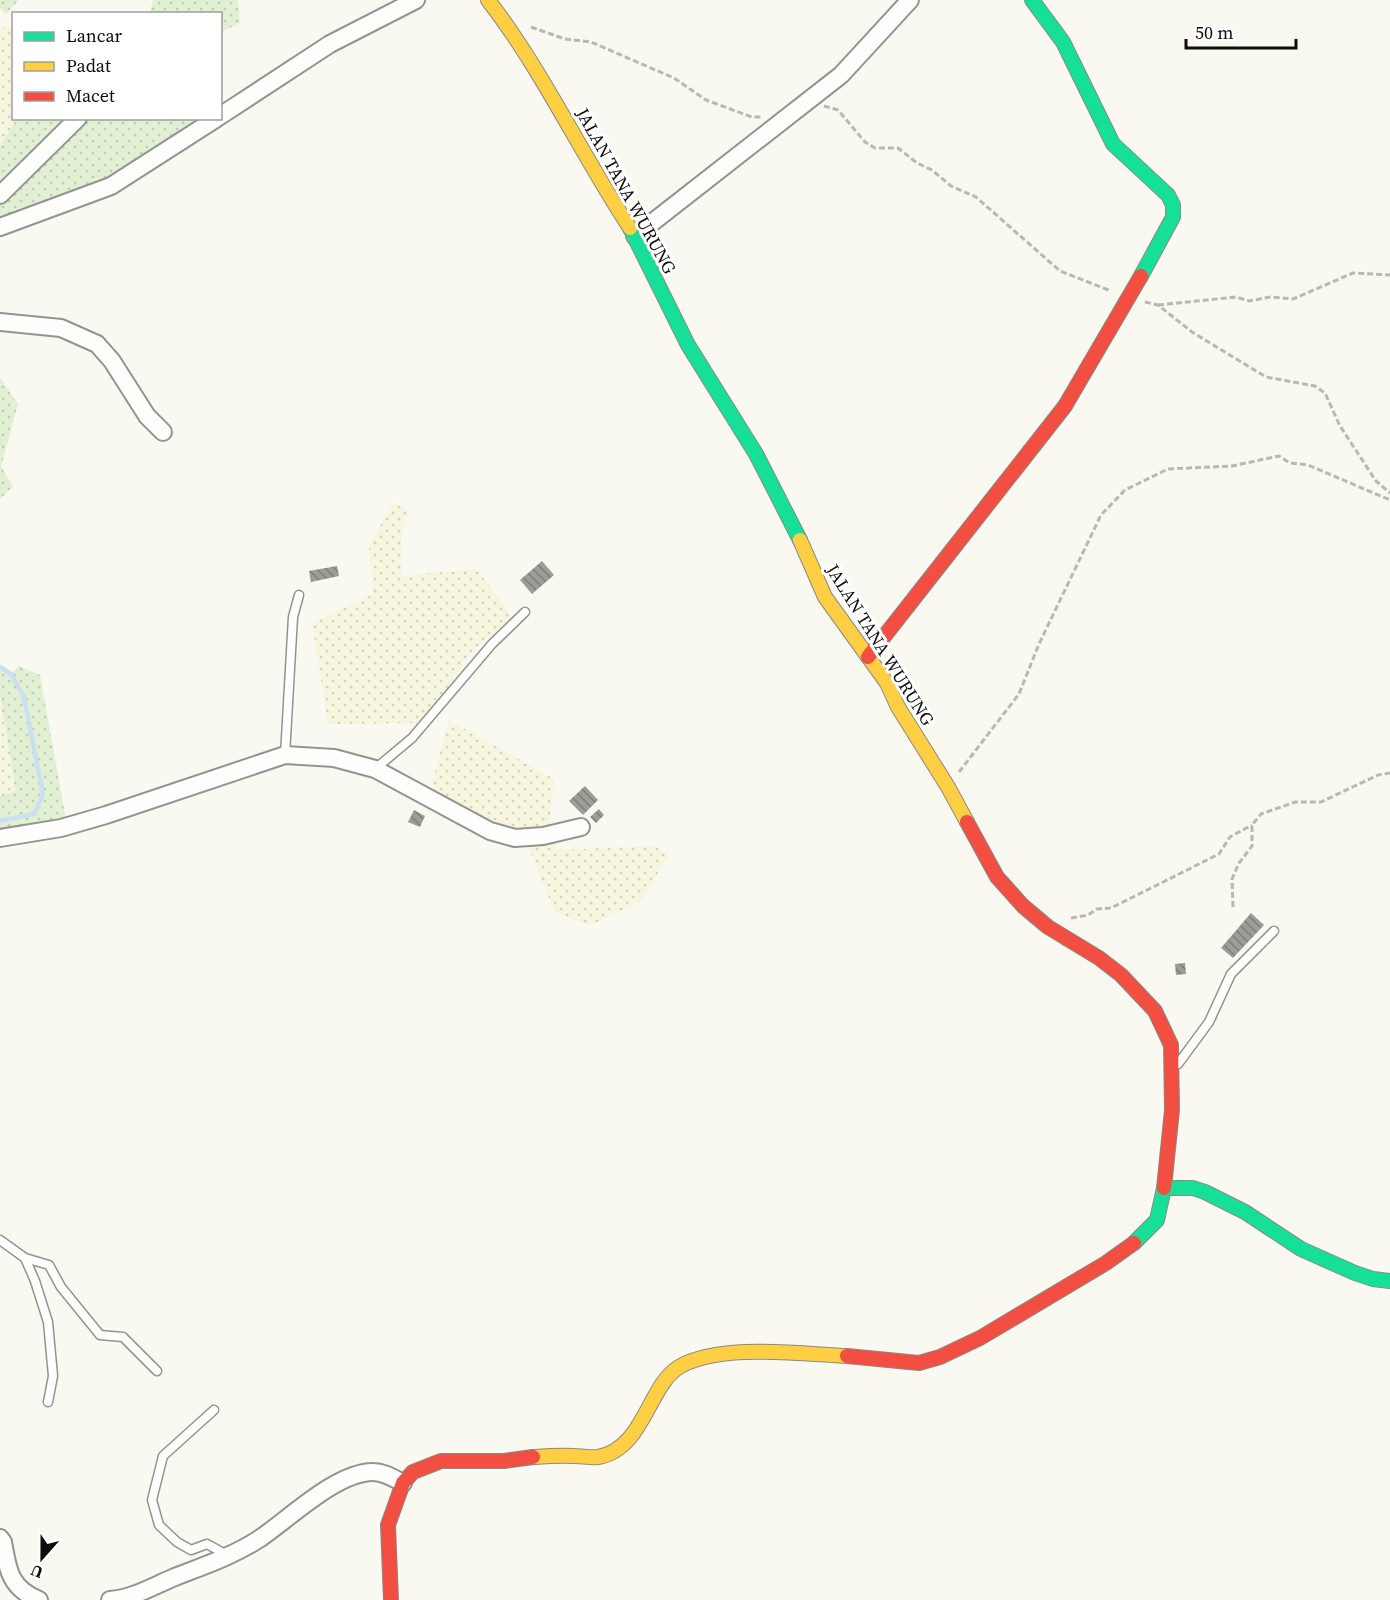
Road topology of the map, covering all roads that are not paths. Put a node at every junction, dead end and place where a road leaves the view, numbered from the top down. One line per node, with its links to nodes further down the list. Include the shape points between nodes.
1 (416, 0): 5 (street, via 330,44)
2 (488, 0): 10 (street, JALAN TANA WURUNG, via 556,103)
3 (910, 0): 10 (street, via 841,75)
4 (1032, 0): 15 (street, via 1063,42 1108,137 1173,201 1173,217 1065,406)
5 (222, 115)
6 (76, 120): 8 (street)
7 (214, 120): 9 (street, via 111,186)
8 (0, 195)
9 (0, 228)
10 (635, 236): 15 (street, JALAN TANA WURUNG, via 688,345 756,454 825,597)
11 (0, 322): 12 (street, via 61,328 97,344)
12 (163, 432)
13 (299, 595): 16 (lane, via 293,617)
14 (525, 612): 17 (lane, via 492,644 412,738)
15 (868, 657): 21 (street, JALAN TANA WURUNG, via 887,683 998,877 1023,906 1121,975 1155,1011 1171,1045)
16 (285, 755): 17 (street, via 334,758); 19 (street, via 106,815)
17 (375, 770): 18 (street, via 490,831 515,838)
18 (581, 827)
19 (0, 838)
20 (1274, 932): 21 (lane, via 1231,974 1209,1022)
21 (1171, 1074): 22 (street, JALAN TANA WURUNG, via 1172,1110)
22 (1164, 1188): 25 (street, via 1205,1192 1245,1212 1301,1249 1355,1273); 29 (street, JALAN TANA WURUNG, via 1157,1220 1139,1239 1000,1326 940,1357 919,1363 728,1353 697,1359 677,1368 664,1383 632,1437 598,1457 552,1455 504,1461 441,1461 413,1472)
23 (0, 1240): 24 (lane)
24 (25, 1258): 26 (lane, via 49,1265 61,1287 100,1335 123,1337); 27 (lane, via 48,1322 53,1376)
25 (1390, 1281)
26 (157, 1371)
27 (48, 1402)
28 (214, 1410): 31 (lane, via 163,1456 152,1500 159,1525 177,1542 191,1550 207,1544)
29 (403, 1483): 31 (street, via 372,1472 340,1482); 34 (street, via 388,1525)
30 (0, 1538): 32 (street, via 9,1574 23,1592)
31 (228, 1555): 33 (street, via 154,1588)
32 (39, 1600)
33 (110, 1600)
34 (391, 1600)

